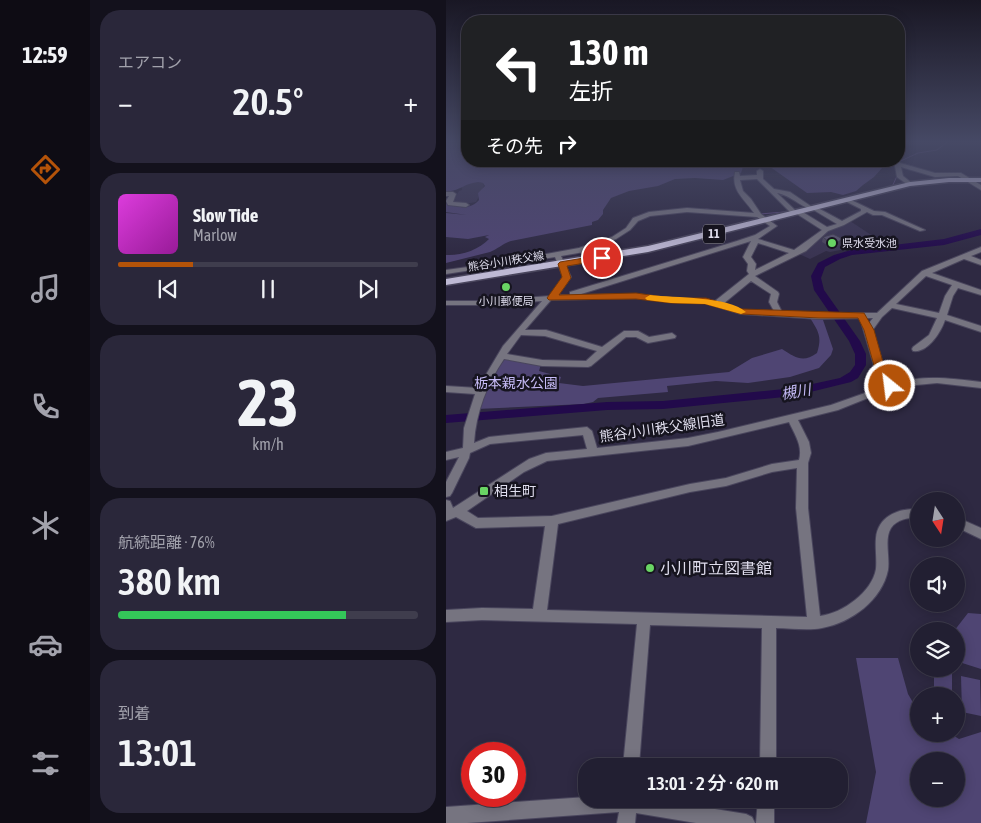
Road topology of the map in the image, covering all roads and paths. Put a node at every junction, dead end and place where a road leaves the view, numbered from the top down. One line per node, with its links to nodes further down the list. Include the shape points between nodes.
1 (738, 181): 13 (street, via 740,192)
2 (765, 181): 6 (street)
3 (906, 181): 5 (street)
4 (929, 181): 5 (main road, 熊谷小川秩父線 / 11)
5 (910, 184): 8 (main road, 熊谷小川秩父線 / 11)
6 (772, 191): 10 (street, via 779,190); 12 (street)
7 (446, 194): 9 (street, via 453,194 448,201 450,204)
8 (847, 200): 10 (main road, 熊谷小川秩父線 / 11); 11 (street)
9 (466, 205)
10 (812, 208): 12 (main road, 熊谷小川秩父線 / 11); 14 (street)
11 (864, 208): 14 (street, via 864,212); 16 (street)
12 (796, 213): 13 (main road, 熊谷小川秩父線 / 11); 15 (street)
13 (763, 218): 17 (street, via 774,226); 20 (street, via 714,210 658,212 637,217 628,229 614,238); 23 (main road, 熊谷小川秩父線 / 11, via 669,245)
14 (842, 224): 15 (street)
15 (826, 230): 19 (street)
16 (922, 230)
17 (754, 240): 19 (street); 26 (street, via 756,243 747,257 752,262); 31 (street)
18 (981, 249): 21 (street)
19 (795, 253): 26 (street)
20 (557, 255): 23 (street); 24 (street)
21 (964, 256): 22 (street); 25 (street)
22 (981, 263)
23 (563, 264): 27 (main road, 熊谷小川秩父線 / 11); 30 (street, via 567,278)
24 (446, 272)
25 (925, 273): 28 (street); 34 (street)
26 (752, 276): 32 (street); 35 (street, via 773,292 772,302)
27 (446, 282)
28 (957, 284): 29 (street); 38 (street, via 950,291)
29 (981, 292)
30 (551, 298): 31 (street); 33 (street); 41 (street)
31 (562, 298): 32 (street, via 636,296)
32 (720, 301): 35 (street, via 741,312)
33 (446, 302)
34 (892, 305): 37 (street); 38 (street)
35 (779, 313): 36 (street)
36 (861, 315): 37 (street); 40 (street)
37 (879, 315): 40 (street)
38 (942, 318): 39 (street, via 966,322); 43 (street, via 930,338)
39 (981, 329)
40 (869, 330): 46 (street, via 880,369)
41 (520, 332): 44 (street, via 546,333); 45 (street)
42 (672, 336): 44 (street, via 648,340 638,334 624,334)
43 (916, 349)
44 (603, 350): 45 (street, via 588,364 579,366)
45 (503, 356): 49 (street)
46 (890, 386): 47 (street, 熊谷小川秩父線旧道, via 930,380); 50 (street, 熊谷小川秩父線旧道, via 850,403)
47 (981, 386)
48 (446, 389): 49 (street)
49 (480, 391): 51 (street)
50 (792, 419): 52 (street, 熊谷小川秩父線旧道, via 688,442); 54 (street, via 804,442 806,453)
51 (466, 450): 52 (street, via 489,441 587,431); 53 (street); 55 (street)
52 (593, 451): 56 (street, 熊谷小川秩父線旧道, via 530,462 474,503)
53 (446, 456)
54 (803, 463): 58 (street); 65 (street, via 803,527)
55 (446, 493)
56 (450, 512): 58 (street, via 476,523)
57 (910, 514): 65 (street, via 898,516 883,531 881,574 870,591 839,618)
58 (552, 520): 62 (street)
59 (965, 526): 60 (street)
60 (981, 534)
61 (446, 616): 62 (street)
62 (539, 616): 63 (street)
63 (644, 618): 64 (street); 66 (street)
64 (769, 623): 65 (street); 67 (street)
65 (814, 623)
66 (633, 758)
67 (768, 758)
68 (578, 805): 72 (street)
69 (627, 808): 73 (street)
70 (666, 808): 74 (street)
71 (766, 808): 75 (street)
72 (446, 816)
73 (626, 823)
74 (746, 823)
75 (765, 823)

